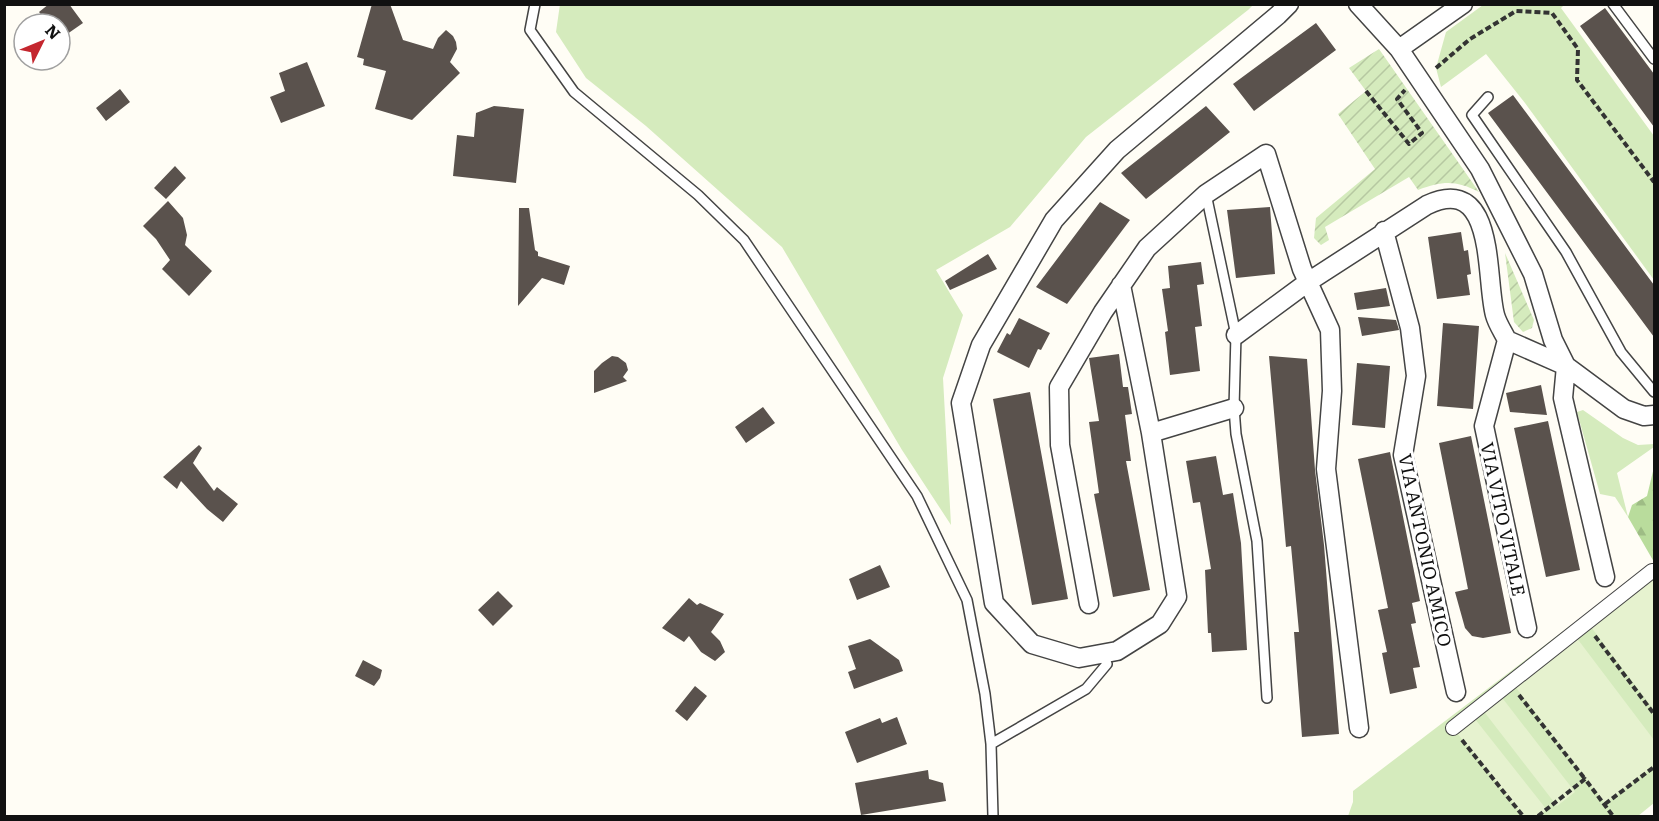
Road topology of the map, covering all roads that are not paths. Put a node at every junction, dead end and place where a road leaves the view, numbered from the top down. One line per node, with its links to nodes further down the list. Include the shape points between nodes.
1 (535, 4): 29 (lane, via 530,30 574,92 698,195 744,240 917,496 967,600)
2 (1289, 4): 24 (street, via 1117,150 1054,220 981,345 961,403 994,603 1032,644 1079,658)
3 (1358, 4): 6 (street)
4 (1463, 4): 6 (street)
5 (1613, 4): 7 (lane)
6 (1399, 49): 15 (street, via 1480,169 1533,274 1553,340)
7 (1654, 59)
8 (1488, 97): 16 (lane, via 1472,115 1566,252 1621,352)
9 (1206, 194): 11 (street, via 1266,154); 12 (street, via 1147,248); 13 (lane)
10 (1384, 231): 11 (street); 14 (street, via 1438,200 1449,198 1471,208 1482,228 1490,260 1495,315); 25 (street, VIA ANTONIO AMICO, via 1410,328 1416,376 1403,455)
11 (1308, 282): 13 (street); 27 (street, via 1330,330 1332,391 1326,469)
12 (1121, 285): 19 (street); 22 (street, via 1059,387 1060,446)
13 (1236, 335): 17 (lane)
14 (1507, 340): 15 (street); 23 (street, VIA VITO VITALE, via 1484,426)
15 (1566, 366): 18 (street, via 1624,409); 21 (street, via 1563,398)
16 (1654, 392)
17 (1234, 408): 19 (street); 26 (lane, via 1257,541)
18 (1654, 415)
19 (1151, 433): 24 (street, via 1178,597 1160,624 1117,651)
20 (1652, 571): 28 (street)
21 (1605, 577)
22 (1089, 604)
23 (1527, 628)
24 (1103, 654): 29 (lane, via 1107,664 1086,689)
25 (1456, 692)
26 (1267, 698)
27 (1359, 728)
28 (1453, 728)
29 (990, 744): 30 (lane)
30 (993, 816)

